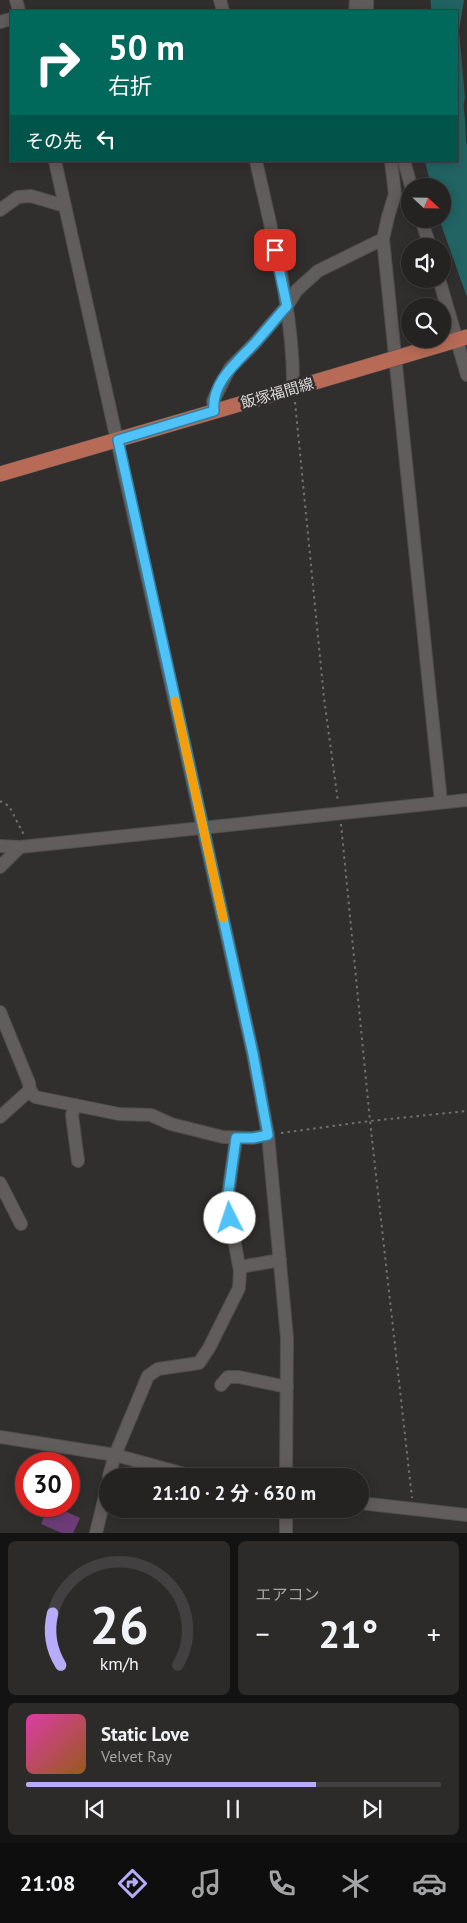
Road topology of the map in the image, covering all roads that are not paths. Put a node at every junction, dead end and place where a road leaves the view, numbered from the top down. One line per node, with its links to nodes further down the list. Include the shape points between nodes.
1 (55, 162): 6 (street)
2 (256, 162): 10 (street)
3 (391, 162): 8 (street, via 395,194)
4 (404, 162): 5 (street)
5 (409, 178)
6 (66, 206): 7 (street, via 31,196 18,198); 15 (street)
7 (0, 210)
8 (384, 240): 10 (street, via 318,271 297,290); 18 (street)
9 (442, 288): 11 (street)
10 (287, 306): 13 (street); 14 (street, via 230,368 213,401)
11 (459, 339): 12 (street); 13 (main road, 飯塚福間線, bridge)
12 (467, 375)
13 (295, 387): 14 (main road, 飯塚福間線)
14 (214, 411): 15 (main road, 飯塚福間線)
15 (118, 440): 16 (main road, 飯塚福間線); 19 (street)
16 (0, 474)
17 (467, 800): 18 (street)
18 (441, 802): 19 (street)
19 (202, 827): 21 (street); 27 (street)
20 (0, 846): 21 (street)
21 (25, 846): 22 (street)
22 (0, 867)
23 (0, 1012): 24 (street)
24 (30, 1090): 25 (street, via 35,1096); 26 (street)
25 (75, 1105): 28 (street, via 118,1114 151,1115 171,1124); 29 (street, via 72,1115)
26 (0, 1117)
27 (268, 1135): 28 (street); 32 (street)
28 (236, 1138): 33 (street, via 227,1202)
29 (78, 1161)
30 (0, 1183): 31 (street)
31 (21, 1224)
32 (280, 1260): 33 (street); 35 (street, via 287,1338)
33 (240, 1267): 37 (street, via 239,1288 210,1348 199,1363 158,1369 148,1376)
34 (221, 1385): 35 (street, via 228,1377 239,1377)
35 (287, 1387): 40 (street)
36 (0, 1437): 37 (street)
37 (115, 1455): 38 (street); 39 (street)
38 (112, 1468)
39 (163, 1468)
40 (286, 1468)
41 (369, 1504): 42 (street)
42 (467, 1515)
43 (100, 1518): 45 (street)
44 (286, 1518): 46 (street)
45 (96, 1533)
46 (286, 1533)

